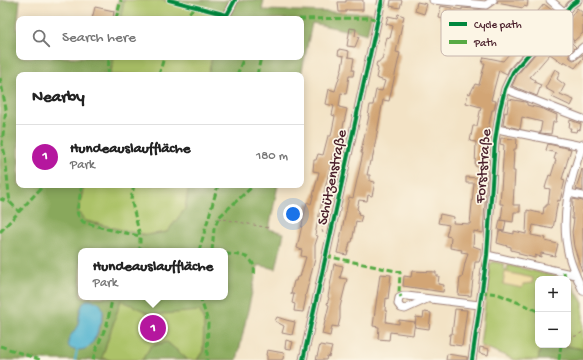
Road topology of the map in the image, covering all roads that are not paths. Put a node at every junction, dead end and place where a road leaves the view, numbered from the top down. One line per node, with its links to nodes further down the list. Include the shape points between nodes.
1 (235, 0): 10 (street)
2 (382, 0): 25 (street, Schützenstraße)
3 (433, 0): 7 (street)
4 (493, 0): 7 (street, via 486,4)
5 (550, 0): 8 (street)
6 (578, 0): 9 (street, Forststraße)
7 (473, 2)
8 (562, 10)
9 (566, 10)
10 (227, 15)
11 (582, 47): 12 (street)
12 (574, 55)
13 (527, 56): 14 (street, Forststraße, via 513,72)
14 (505, 88): 15 (street); 16 (street, Forststraße)
15 (583, 119)
16 (497, 129): 17 (street); 20 (street, Forststraße)
17 (583, 145): 18 (street)
18 (569, 193): 19 (street); 21 (street, via 564,235)
19 (583, 196)
20 (487, 256): 21 (street); 24 (street, Forststraße)
21 (575, 274): 22 (street)
22 (583, 290)
23 (427, 299): 24 (street)
24 (479, 305): 26 (street, Forststraße)
25 (303, 360)
26 (472, 360)

